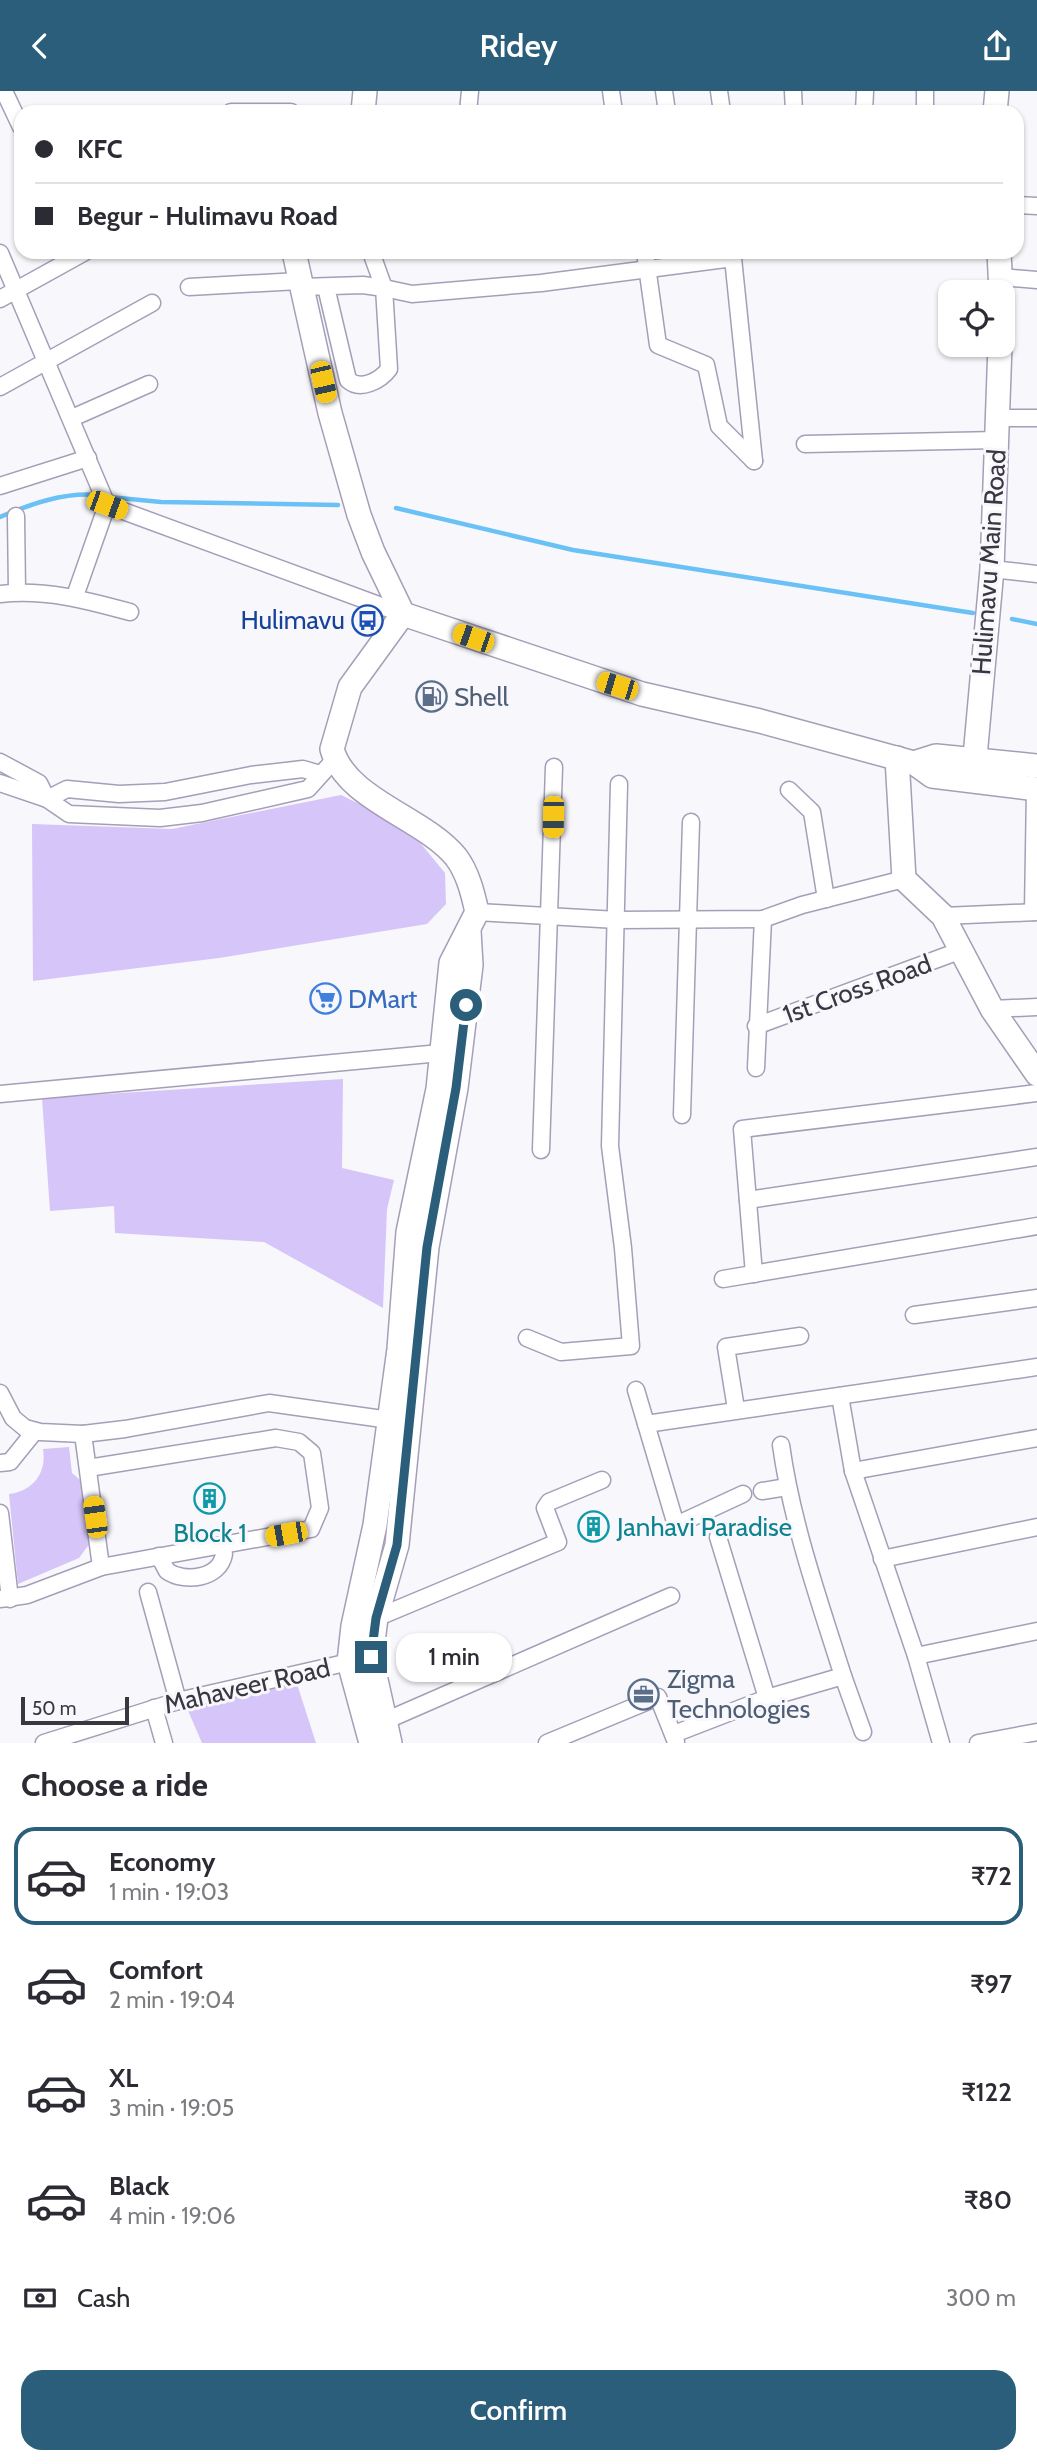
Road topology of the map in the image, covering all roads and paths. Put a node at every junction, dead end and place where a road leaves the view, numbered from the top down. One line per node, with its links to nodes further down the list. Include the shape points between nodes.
1 (4, 91): 2 (street)
2 (14, 112)
3 (0, 253): 18 (street)
4 (72, 259): 18 (street)
5 (295, 259): 14 (main road)
6 (374, 259): 17 (street)
7 (690, 259): 10 (street)
8 (733, 259): 10 (street, via 754,461 719,426 706,365 658,345)
9 (999, 259): 11 (main road)
10 (647, 260): 17 (street, via 541,283 412,294)
11 (1001, 280)
12 (1037, 280): 13 (street)
13 (1015, 282)
14 (300, 284): 15 (street); 16 (street); 39 (main road, via 359,515)
15 (189, 287)
16 (326, 287): 17 (street); 17 (street, via 348,380 357,385 372,383 389,369)
17 (384, 288)
18 (15, 291): 19 (street); 22 (street)
19 (0, 299)
20 (152, 303): 22 (street)
21 (1000, 357): 27 (main road, Hulimavu Main Road)
22 (46, 362): 24 (street); 25 (street)
23 (149, 384): 25 (street)
24 (0, 387)
25 (72, 418): 29 (street)
26 (1037, 418): 27 (street)
27 (999, 429): 28 (street); 33 (main road, Hulimavu Main Road)
28 (805, 444)
29 (88, 458): 30 (street); 31 (street)
30 (0, 486)
31 (105, 499): 37 (street); 39 (street)
32 (16, 516): 35 (street)
33 (992, 569): 34 (street); 44 (main road, Hulimavu Main Road)
34 (1037, 574)
35 (17, 592): 36 (street); 37 (street)
36 (0, 594)
37 (75, 596): 38 (street)
38 (130, 612)
39 (403, 614): 40 (main road, via 642,694); 42 (main road, via 350,687)
40 (906, 760): 44 (main road, via 936,756); 51 (main road)
41 (0, 761): 49 (street, via 39,783)
42 (327, 767): 49 (street, via 165,792 67,789); 49 (street, via 309,789 160,818 69,814); 59 (main road, via 455,856 464,871)
43 (554, 767): 54 (street)
44 (973, 769): 45 (main road)
45 (1036, 782): 53 (street)
46 (0, 783): 49 (street)
47 (619, 784): 57 (street)
48 (789, 790): 52 (street, via 812,813)
49 (47, 799)
50 (691, 822): 58 (street)
51 (904, 879): 52 (street); 55 (main road)
52 (826, 899): 56 (street)
53 (1035, 912): 55 (street)
54 (550, 916): 57 (street); 59 (street); 70 (street)
55 (943, 916): 60 (main road)
56 (763, 919): 58 (street); 63 (street)
57 (617, 920): 58 (street); 79 (street, via 610,1146 631,1346 561,1352)
58 (688, 920): 69 (street)
59 (473, 922): 64 (main road, via 471,965)
60 (959, 951): 62 (main road); 63 (street, 1st Cross Road)
61 (1037, 1007): 62 (street)
62 (992, 1009): 66 (main road)
63 (756, 1026): 65 (street)
64 (451, 1052): 68 (street); 85 (main road, via 438,1089 408,1232)
65 (756, 1068)
66 (1037, 1074)
67 (1037, 1093): 72 (street, via 742,1129)
68 (0, 1094)
69 (682, 1115)
70 (541, 1150)
71 (1037, 1157): 72 (street)
72 (748, 1200): 74 (street)
73 (1037, 1226): 74 (street)
74 (754, 1273): 75 (street)
75 (723, 1279)
76 (1037, 1298): 77 (street)
77 (914, 1315)
78 (800, 1336): 84 (street, via 726,1347)
79 (527, 1338)
80 (1037, 1367): 83 (street)
81 (636, 1390): 86 (street)
82 (0, 1393): 87 (street, via 13,1418)
83 (839, 1397): 84 (street); 93 (street)
84 (736, 1409): 86 (street)
85 (400, 1422): 88 (street, via 269,1403); 108 (main road, via 397,1545); 111 (main road, via 375,1525)
86 (646, 1424): 97 (street, via 676,1525)
87 (36, 1431): 88 (street); 91 (street, via 10,1462)
88 (83, 1434): 92 (street)
89 (1037, 1438): 93 (street)
90 (781, 1445): 95 (street)
91 (0, 1464)
92 (88, 1468): 102 (street, via 276,1438 309,1449 320,1508 311,1529); 104 (street)
93 (853, 1471): 103 (street)
94 (603, 1480): 108 (street, via 549,1502 545,1508 558,1542)
95 (787, 1487): 96 (street); 112 (street)
96 (762, 1491)
97 (743, 1494)
98 (0, 1513): 107 (street)
99 (1037, 1527): 103 (street)
100 (718, 1537): 113 (street)
101 (224, 1555): 102 (street, via 212,1573 183,1577 167,1571)
102 (159, 1556): 104 (street)
103 (882, 1559): 110 (street)
104 (102, 1567): 107 (street)
105 (148, 1592): 114 (street)
106 (671, 1596): 116 (street)
107 (5, 1599)
108 (376, 1618): 111 (main road)
109 (1037, 1632): 110 (street)
110 (916, 1656): 125 (street)
111 (360, 1660): 114 (street, Mahaveer Road); 116 (main road); 123 (main road)
112 (843, 1676): 113 (street); 117 (street)
113 (767, 1698): 120 (street)
114 (178, 1701): 115 (street, Mahaveer Road)
115 (155, 1708): 119 (street, Mahaveer Road); 122 (street)
116 (388, 1732)
117 (863, 1732)
118 (1037, 1732): 126 (street)
119 (77, 1738): 121 (street, Mahaveer Road)
120 (675, 1738): 124 (street, via 658,1697)
121 (44, 1743)
122 (164, 1743)
123 (371, 1743)
124 (547, 1743)
125 (941, 1743)
126 (978, 1743)

